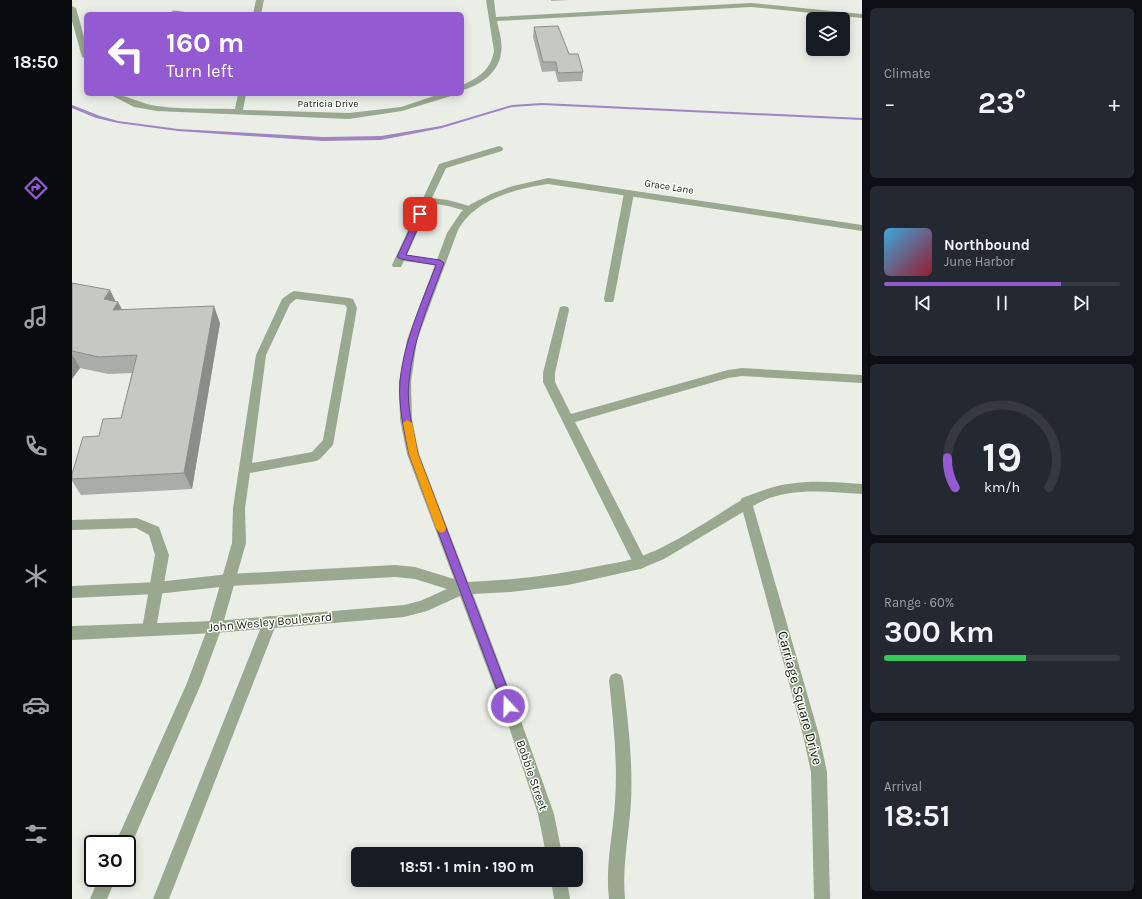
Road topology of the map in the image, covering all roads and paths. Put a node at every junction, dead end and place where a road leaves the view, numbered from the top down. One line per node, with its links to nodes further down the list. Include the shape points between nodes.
1 (260, 0): 5 (street)
2 (490, 0): 7 (street)
3 (750, 3): 6 (street); 7 (street)
4 (72, 8): 8 (street)
5 (257, 12)
6 (862, 16)
7 (493, 19): 9 (street, via 498,51 495,65 484,77)
8 (84, 50)
9 (465, 87)
10 (117, 96): 13 (street, Patricia Drive, via 137,105 157,109)
11 (242, 96): 13 (street)
12 (442, 96): 13 (street, Patricia Drive, via 402,109 349,116)
13 (238, 112)
14 (499, 150): 16 (street, via 442,166)
15 (630, 192): 17 (street, Grace Lane, via 548,181 533,183); 18 (street, Grace Lane); 20 (street)
16 (427, 200): 17 (street); 19 (street, via 399,261)
17 (473, 207): 19 (street, Bobbie Street, via 459,220)
18 (862, 228)
19 (440, 263): 31 (street, Bobbie Street, via 412,340 404,382 406,419 414,454)
20 (609, 299)
21 (564, 310): 23 (street, via 549,382)
22 (862, 379): 23 (street, via 742,372)
23 (569, 419): 28 (street)
24 (244, 469): 24 (street, via 261,355 286,302 294,295 349,302 352,308 329,442 316,456); 29 (street, via 239,508 239,543)
25 (862, 489): 26 (street, John Wesley Boulevard, via 817,486 787,489)
26 (746, 502): 28 (street, John Wesley Boulevard, via 675,547); 46 (street, Carriage Square Drive, via 819,772)
27 (72, 525): 30 (street, via 137,523 154,531 162,555)
28 (640, 563): 31 (street, John Wesley Boulevard, via 568,579 511,586)
29 (228, 580): 30 (street, John Wesley Boulevard); 31 (street, John Wesley Boulevard, via 395,572 415,573); 34 (street)
30 (156, 588): 32 (street, John Wesley Boulevard); 35 (street)
31 (463, 588): 33 (street, John Wesley Boulevard, via 422,607 404,611); 39 (street, Bobbie Street, via 544,807)
32 (72, 592)
33 (270, 622): 34 (street, John Wesley Boulevard); 43 (street)
34 (215, 627): 35 (street, John Wesley Boulevard); 38 (street, via 194,684)
35 (149, 629): 36 (street, John Wesley Boulevard)
36 (72, 633)
37 (616, 680): 45 (street, via 623,766 623,801 616,869)
38 (127, 835)
39 (553, 847)
40 (104, 887): 42 (street)
41 (560, 887): 44 (street)
42 (98, 899)
43 (161, 899)
44 (562, 899)
45 (617, 899)
46 (822, 899)

